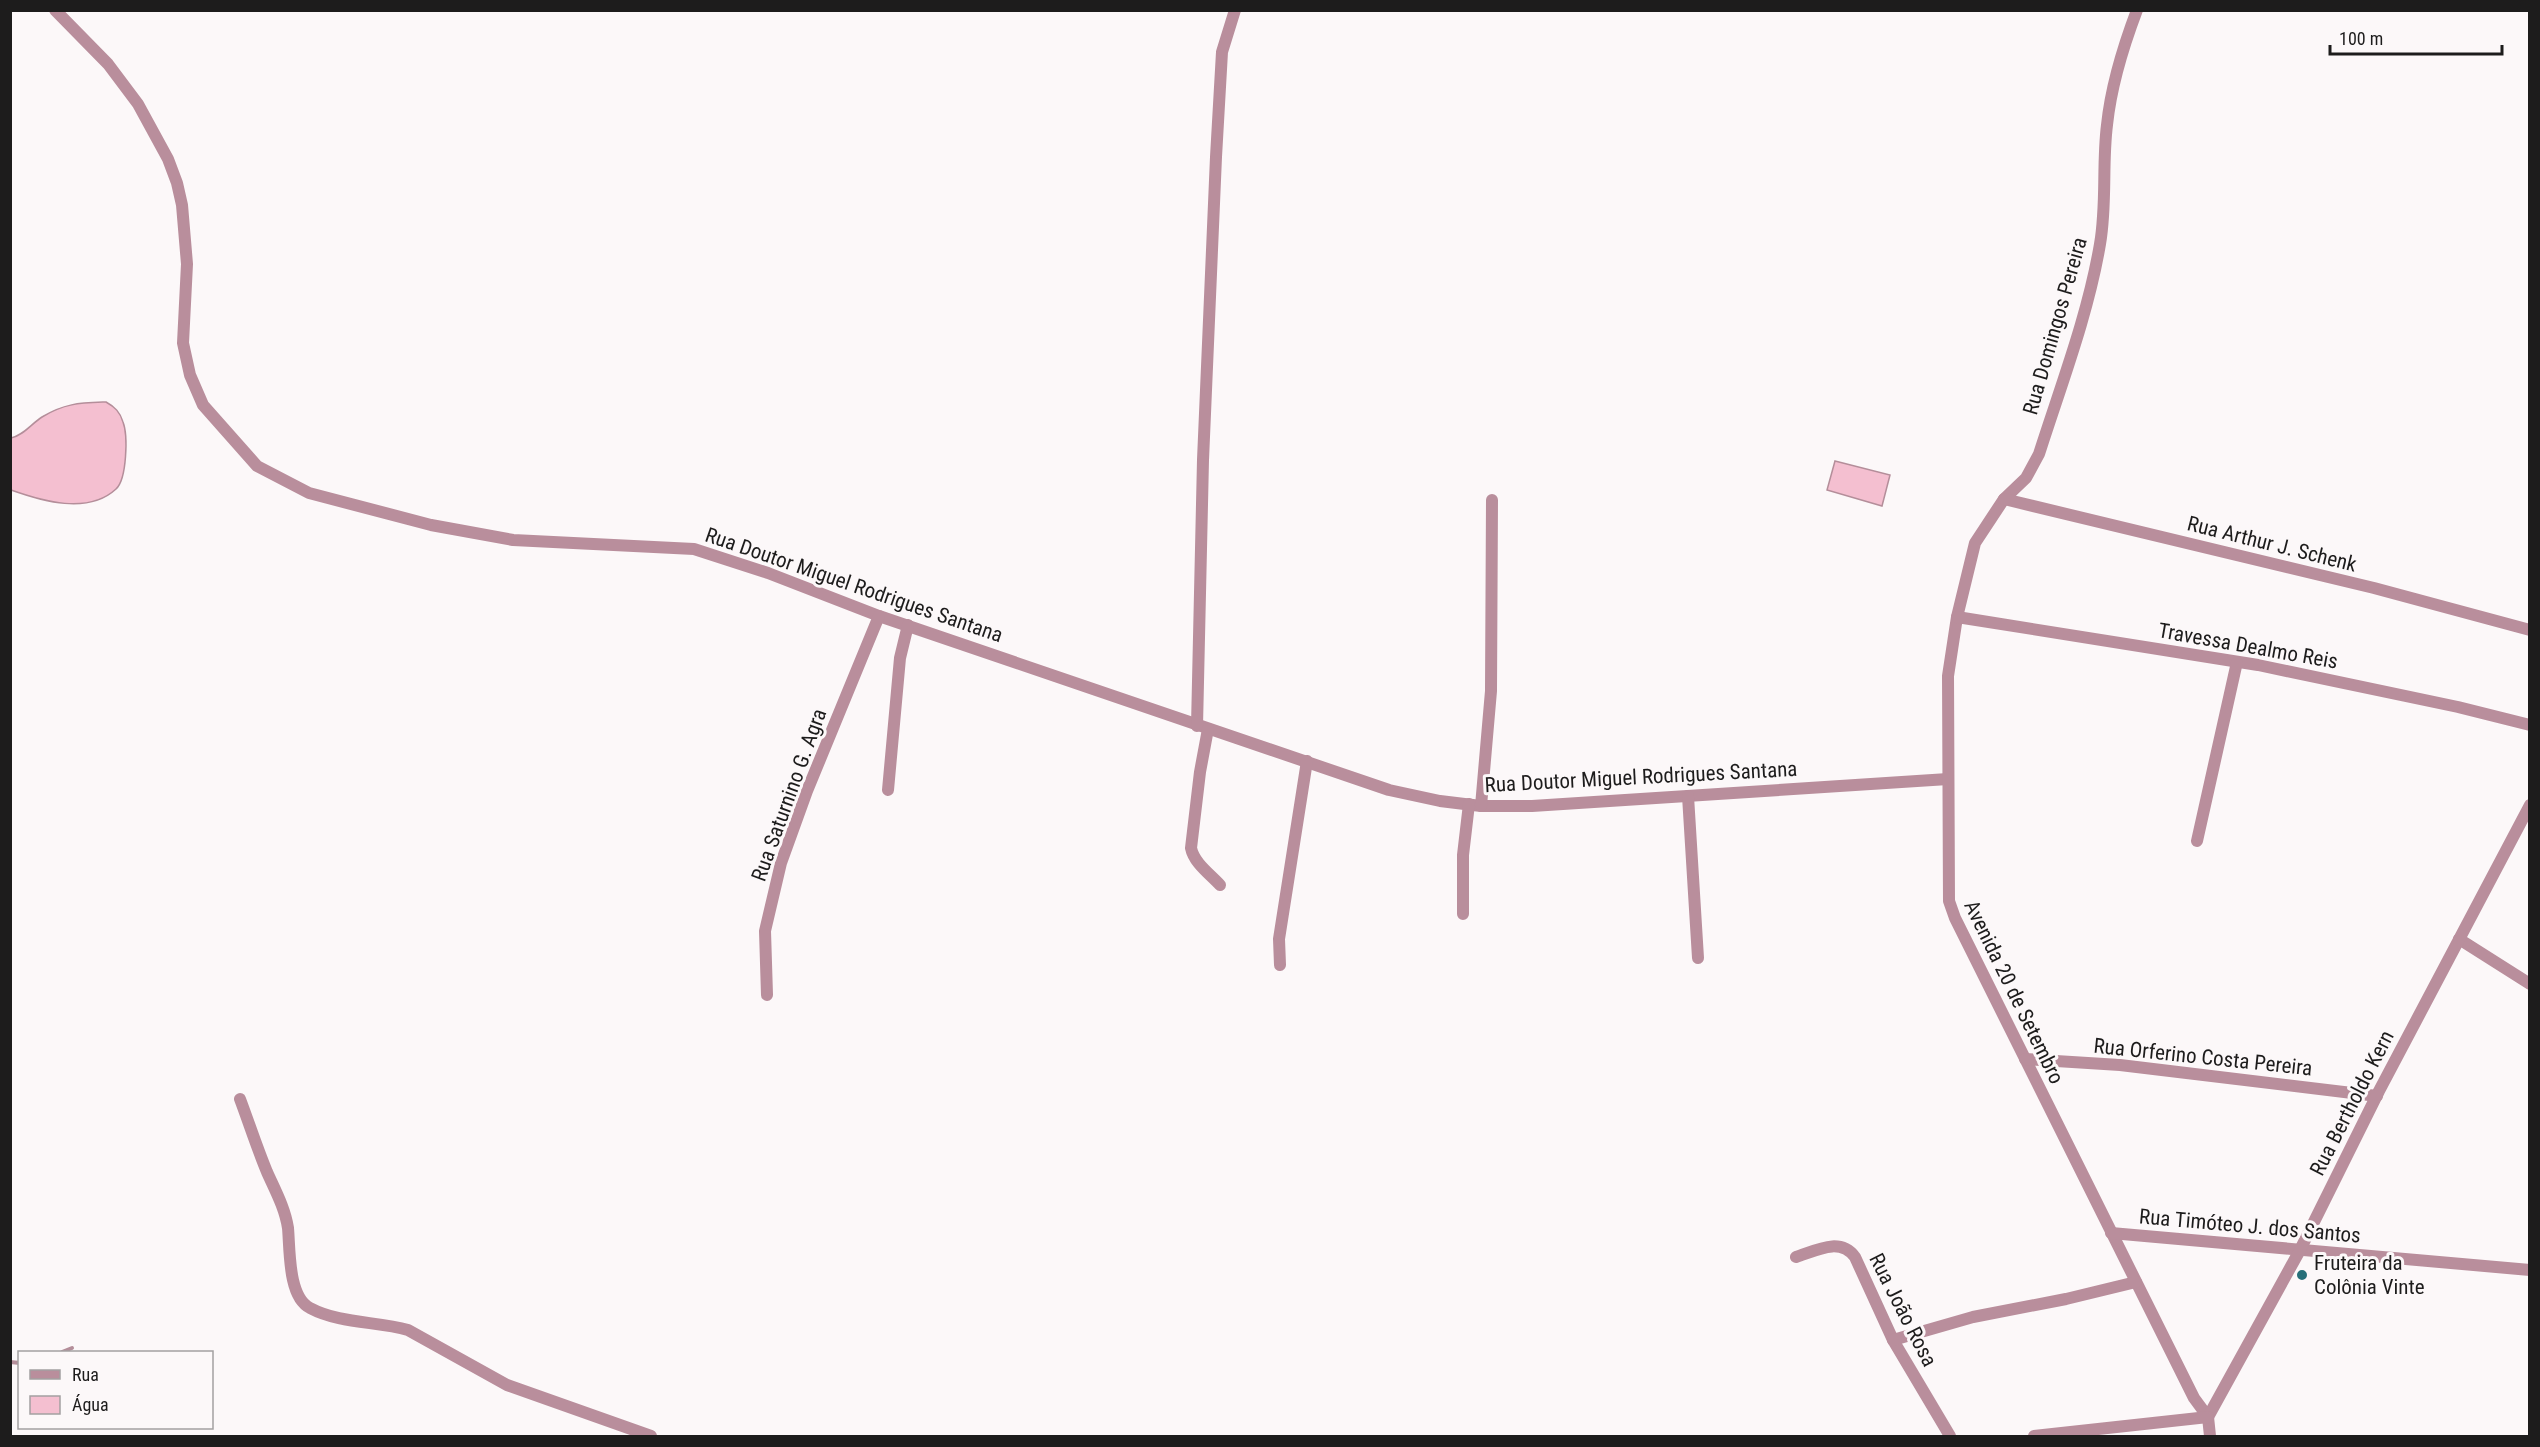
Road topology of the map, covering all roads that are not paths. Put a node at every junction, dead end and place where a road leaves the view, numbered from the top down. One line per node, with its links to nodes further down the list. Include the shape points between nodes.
1 (55, 10): 6 (street, Rua Doutor Miguel Rodrigues Santana, via 108,64 132,96 168,159 182,205 187,264 183,343 190,375 203,405 257,466 309,493 431,525 513,540 694,549)
2 (1235, 10): 12 (street, via 1222,52 1217,145 1203,460)
3 (2137, 10): 4 (street, Rua Domingos Pereira, via 2118,69 2107,125 2103,214 2090,291 2039,454 2026,478)
4 (2004, 499): 7 (street, Avenida 20 de Setembro, via 1976,543); 9 (street, Rua Arthur J. Schenk, via 2374,588)
5 (1492, 500): 17 (street, via 1491,691)
6 (879, 616): 8 (street, Rua Doutor Miguel Rodrigues Santana); 26 (street, Rua Saturnino G. Agra, via 781,863 765,932)
7 (1957, 617): 10 (street, Travessa Dealmo Reis); 14 (street, Avenida 20 de Setembro, via 1948,676)
8 (908, 625): 12 (street, Rua Doutor Miguel Rodrigues Santana); 15 (street, via 900,657)
9 (2529, 630)
10 (2237, 662): 11 (street, Travessa Dealmo Reis); 19 (street)
11 (2529, 725)
12 (1202, 727): 13 (street, Rua Doutor Miguel Rodrigues Santana); 20 (street, via 1191,848 1200,865)
13 (1307, 760): 17 (street, Rua Doutor Miguel Rodrigues Santana, via 1389,790); 24 (street, via 1280,939)
14 (1948, 779): 16 (street, Rua Doutor Miguel Rodrigues Santana); 27 (street, Avenida 20 de Setembro, via 1949,901)
15 (888, 790)
16 (1688, 796): 17 (street, Rua Doutor Miguel Rodrigues Santana, via 1532,806); 23 (street)
17 (1475, 805): 21 (street, via 1463,855)
18 (2529, 805): 22 (street, Rua Bertholdo Kern)
19 (2197, 841)
20 (1220, 885)
21 (1463, 914)
22 (2459, 939): 25 (street); 28 (street, Rua Bertholdo Kern)
23 (1698, 958)
24 (1280, 965)
25 (2529, 984)
26 (767, 995)
27 (2025, 1059): 28 (street, Rua Orferino Costa Pereira, via 2120,1065); 30 (street, Avenida 20 de Setembro)
28 (2377, 1096): 31 (street, Rua Bertholdo Kern)
29 (240, 1099): 37 (street, via 279,1197 300,1300 310,1308 351,1321 408,1330 507,1385)
30 (2111, 1233): 31 (street, Rua Timóteo J. dos Santos); 34 (street, Avenida 20 de Setembro)
31 (2300, 1250): 33 (street, Rua Timóteo J. dos Santos); 36 (street, Rua Bertholdo Kern)
32 (1796, 1257): 35 (street, Rua João Rosa, via 1829,1246 1848,1248)
33 (2529, 1270)
34 (2136, 1282): 35 (street, via 1973,1317); 36 (street, Avenida 20 de Setembro, via 2194,1398)
35 (1893, 1340): 38 (street, Rua João Rosa)
36 (2208, 1417): 39 (street); 40 (street, Avenida 20 de Setembro)
37 (651, 1437)
38 (1950, 1437)
39 (2034, 1437)
40 (2210, 1437)

